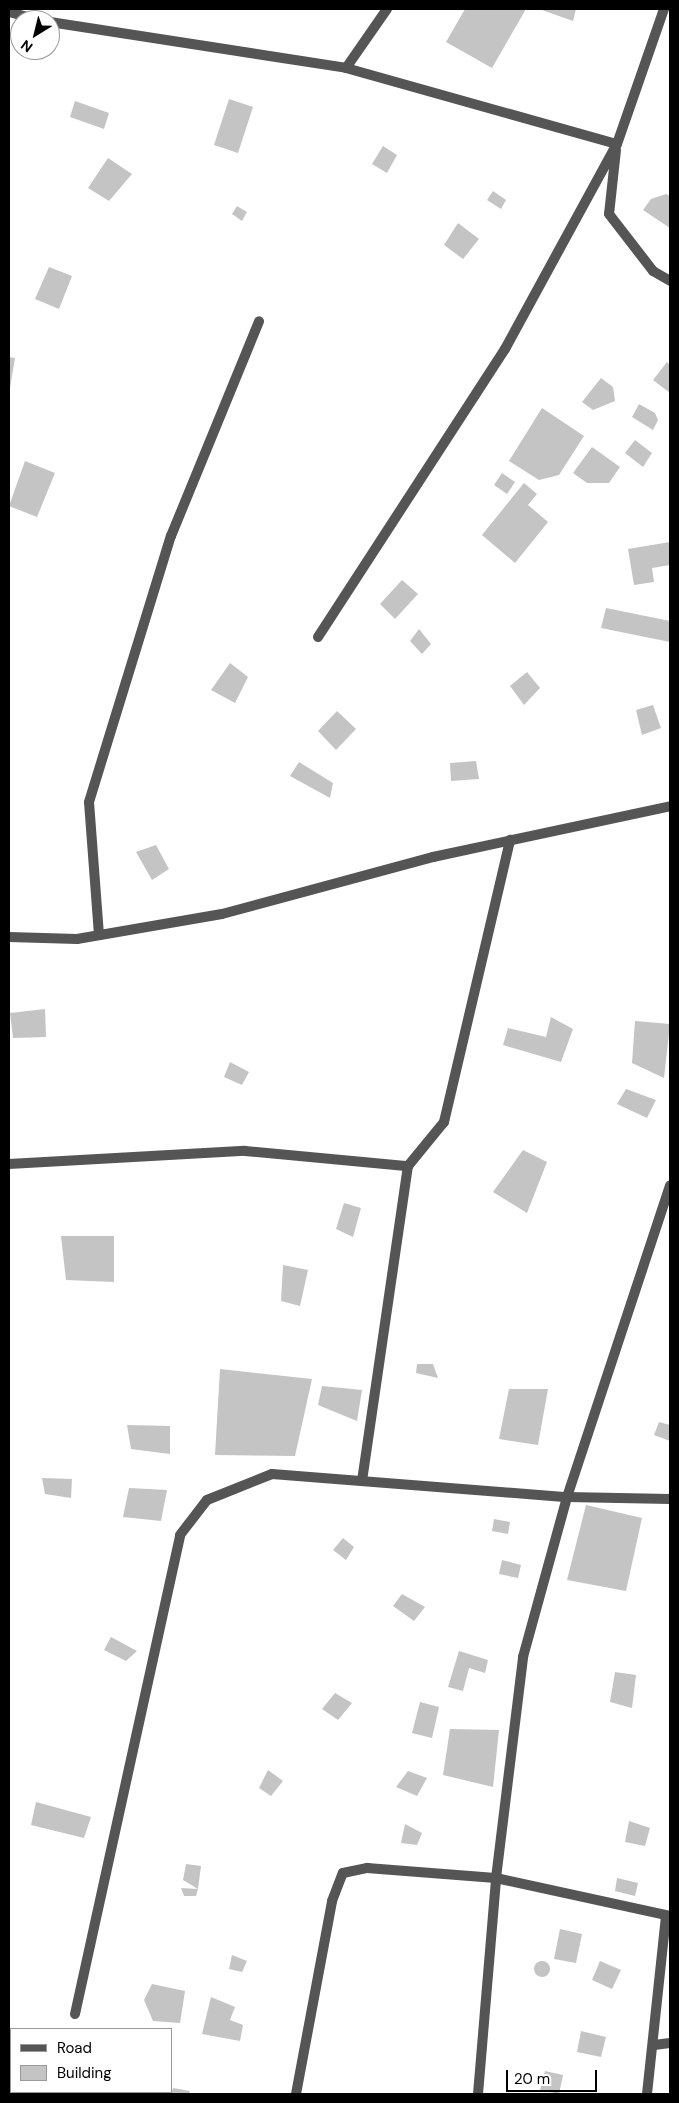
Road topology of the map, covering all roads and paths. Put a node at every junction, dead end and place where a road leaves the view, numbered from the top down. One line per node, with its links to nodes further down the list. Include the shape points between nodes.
1 (387, 9): 4 (street)
2 (664, 9): 5 (street)
3 (60, 24): 4 (street)
4 (346, 68): 5 (street)
5 (616, 144): 6 (street, via 609,214 653,272); 8 (street, via 505,349)
6 (670, 282)
7 (259, 321): 11 (street, via 171,536 89,802)
8 (318, 638)
9 (670, 806): 10 (street)
10 (510, 840): 11 (street, via 222,914); 14 (street, via 444,1122)
11 (99, 935): 12 (street)
12 (9, 938)
13 (9, 1164): 14 (street, via 245,1151)
14 (408, 1166): 16 (street)
15 (670, 1186): 17 (street)
16 (362, 1481): 17 (street); 21 (street, via 272,1474 207,1500 180,1535)
17 (567, 1497): 18 (street); 19 (street, via 523,1657)
18 (670, 1499)
19 (496, 1878): 20 (street); 24 (street, via 367,1868 343,1873 332,1901); 25 (street)
20 (668, 1916): 23 (street)
21 (75, 2014)
22 (670, 2043): 23 (street)
23 (654, 2045): 26 (street)
24 (296, 2094)
25 (478, 2094)
26 (647, 2094)

